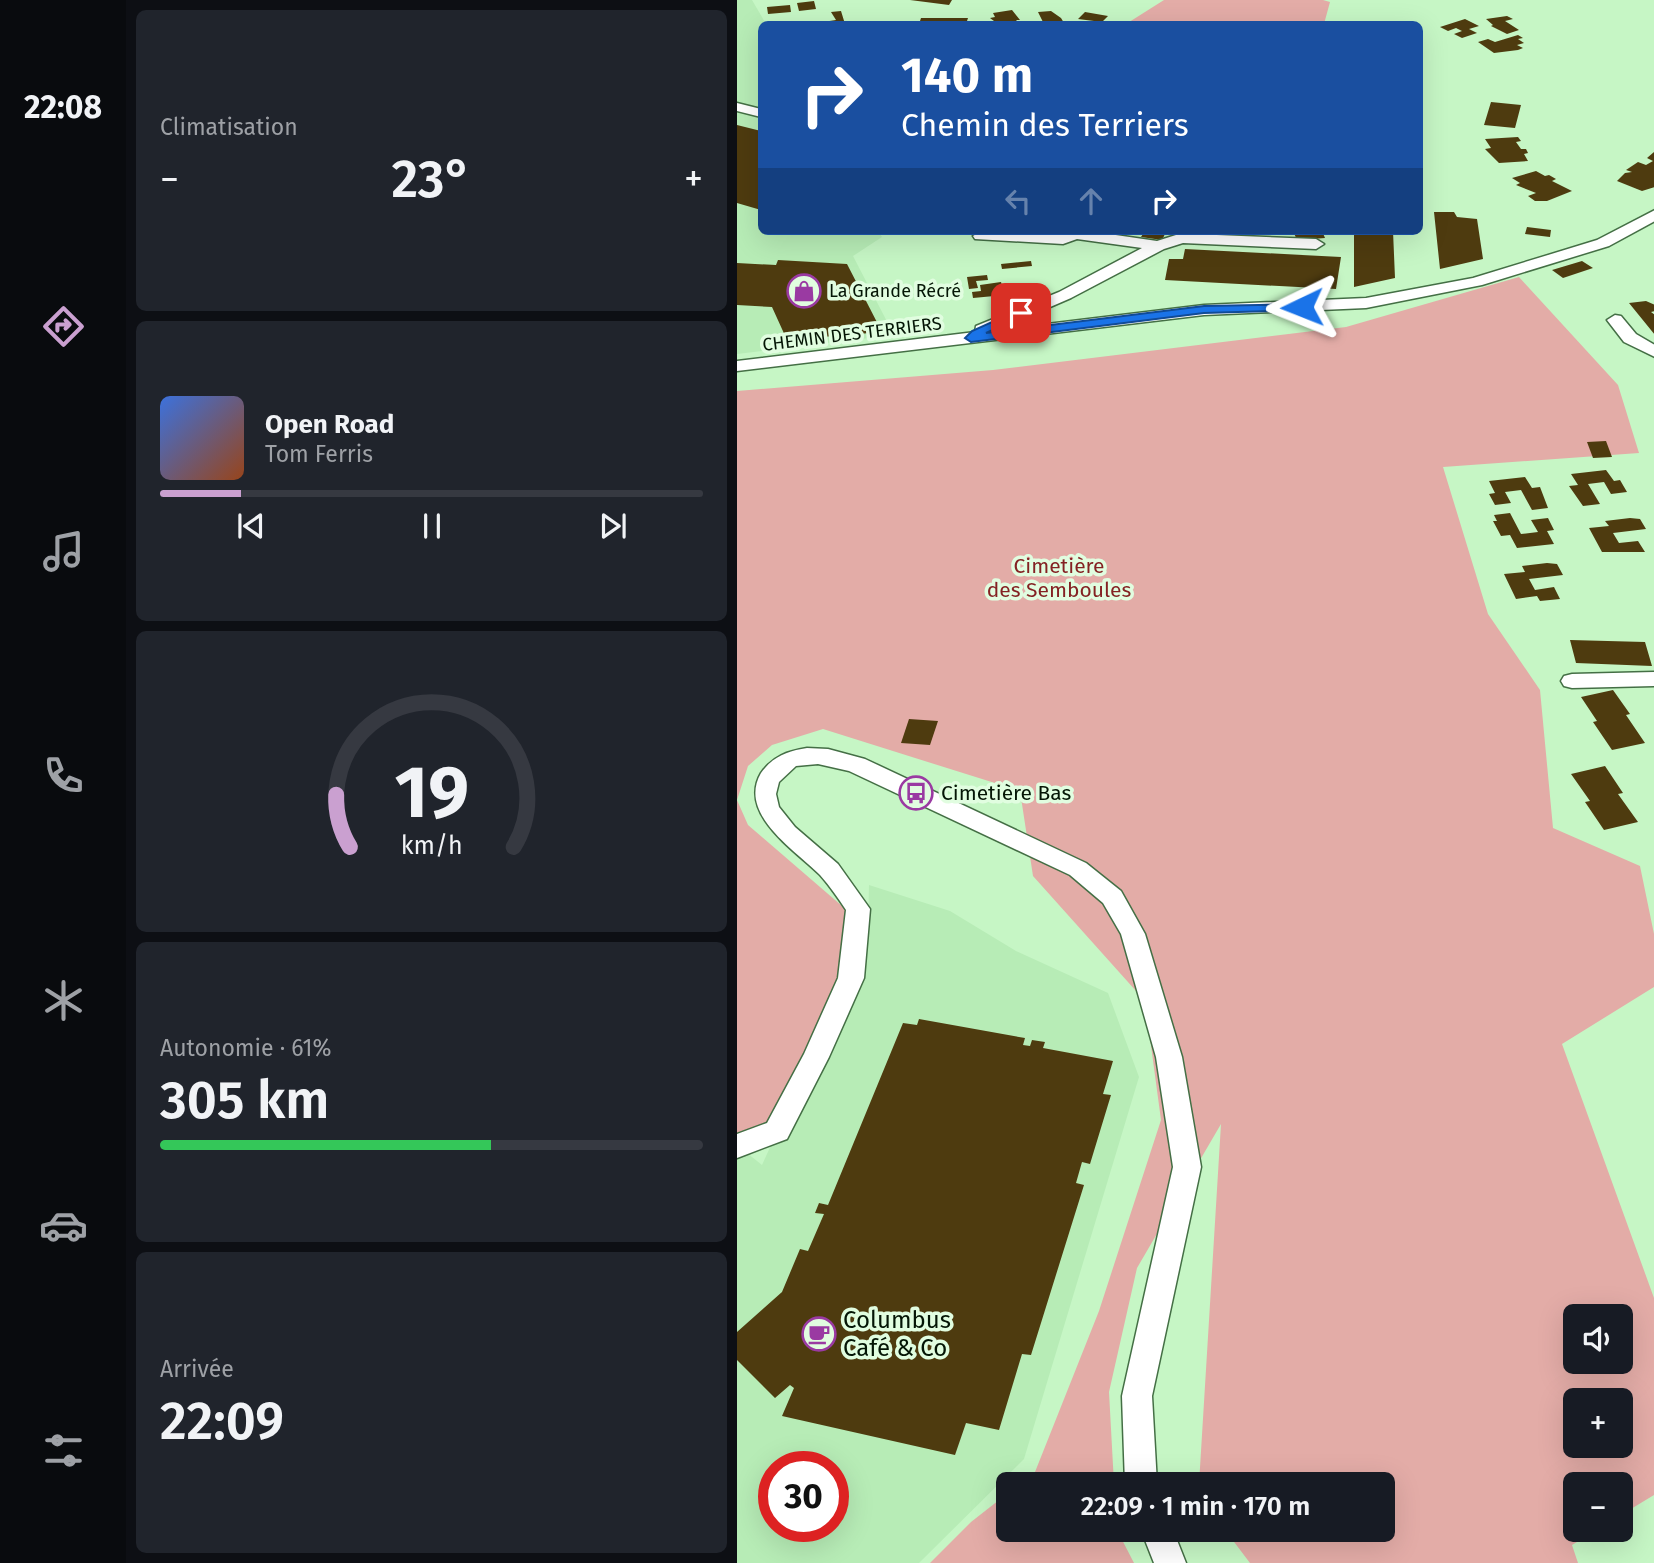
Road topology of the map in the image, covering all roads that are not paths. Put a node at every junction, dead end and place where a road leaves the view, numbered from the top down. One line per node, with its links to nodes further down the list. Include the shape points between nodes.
1 (737, 107): 2 (street)
2 (758, 112)
3 (1651, 216): 12 (street, CHEMIN DES TERRIERS, via 1603,243 1476,282 1366,303 1204,310)
4 (1073, 235): 8 (street, CHEMIN DES TERRIERS, via 1063,239)
5 (1083, 235): 10 (street, CHEMIN DES TERRIERS)
6 (1182, 235): 10 (street, CHEMIN DES TERRIERS)
7 (1197, 235): 9 (street)
8 (981, 236)
9 (1316, 244)
10 (1158, 246): 12 (street, CHEMIN DES TERRIERS)
11 (1615, 320): 13 (street, via 1630,338)
12 (971, 338): 14 (street, CHEMIN DES TERRIERS)
13 (1654, 352)
14 (737, 366)
15 (1654, 679): 16 (street)
16 (1572, 681)
17 (737, 1146): 18 (street, via 777,1131 851,978 858,909 828,868 770,819 759,797 764,778 785,761 807,755 857,765 1078,869 1113,897 1133,934 1169,1057 1187,1167 1137,1395)
18 (1140, 1472)
19 (1161, 1542): 20 (street)
20 (1170, 1563)

